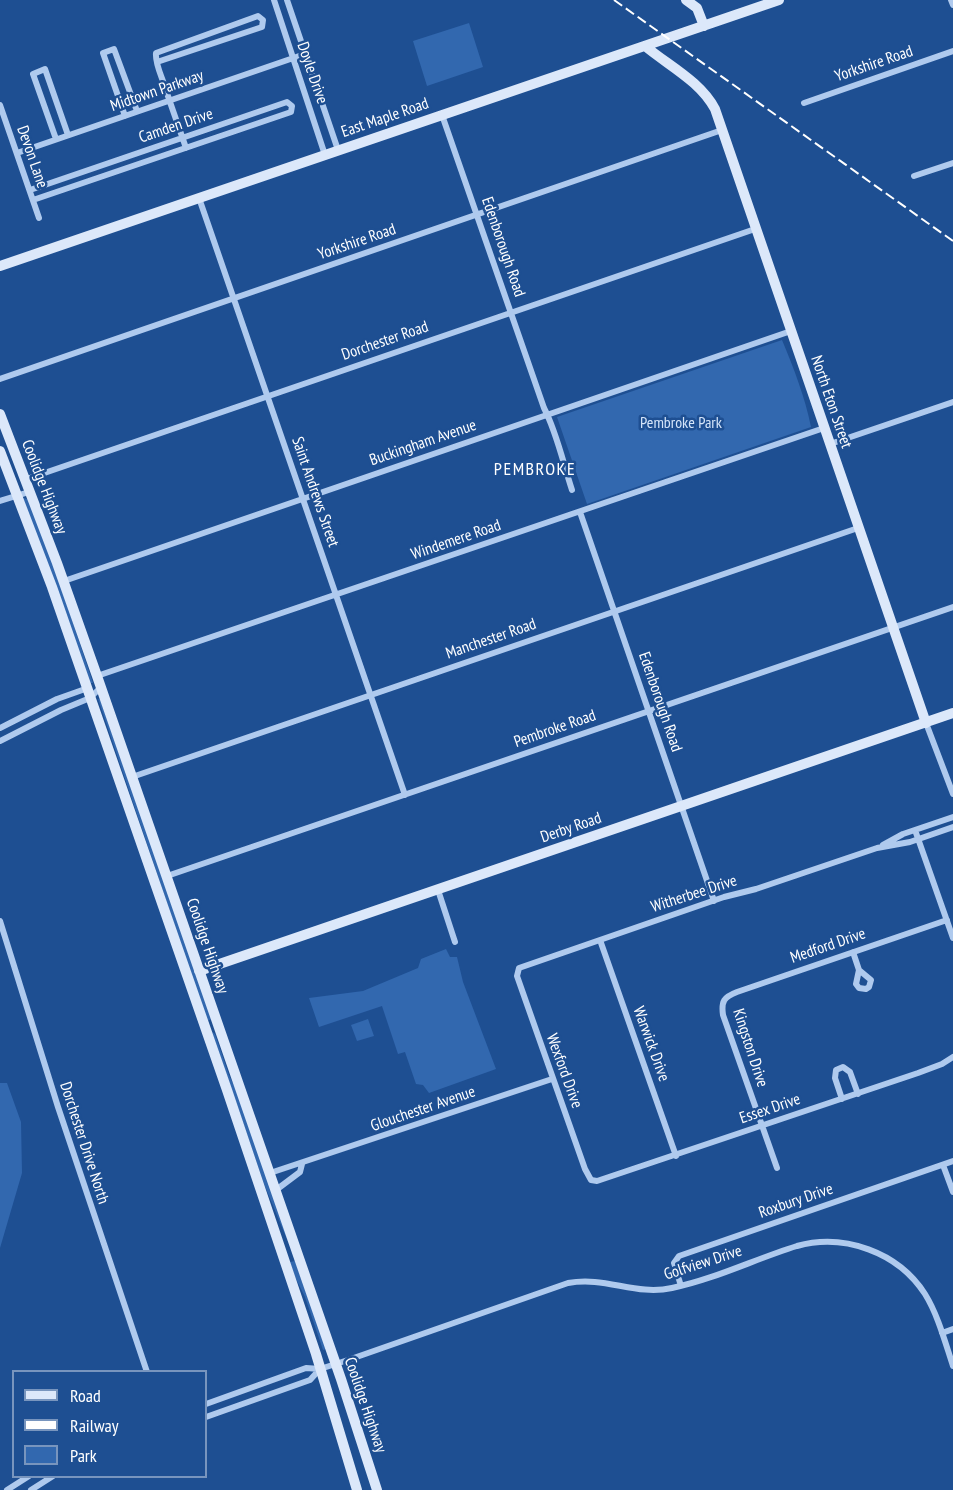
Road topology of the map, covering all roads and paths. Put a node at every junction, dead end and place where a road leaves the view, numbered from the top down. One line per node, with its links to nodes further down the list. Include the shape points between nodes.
1 (274, 0): 13 (street, Doyle Drive)
2 (287, 0): 12 (street, Doyle Drive)
3 (686, 0): 7 (main road, via 697,8)
4 (779, 0): 7 (main road, East Maple Road)
5 (951, 0): 6 (street)
6 (953, 5)
7 (704, 26): 10 (main road, East Maple Road)
8 (211, 33): 9 (street); 9 (street, via 258,16 263,20 262,27); 14 (street, via 158,50)
9 (214, 43): 14 (street)
10 (645, 46): 19 (main road, East Maple Road); 23 (main road, North Eton Street, via 705,93)
11 (953, 51): 16 (street, Yorkshire Road)
12 (305, 54): 13 (street, Midtown Parkway); 28 (street, Doyle Drive)
13 (293, 58): 15 (street, Midtown Parkway); 30 (street, Doyle Drive)
14 (157, 62): 15 (street)
15 (170, 100): 18 (street, Midtown Parkway); 25 (street)
16 (804, 103)
17 (0, 105): 29 (street, Devon Lane)
18 (137, 111): 20 (street, Midtown Parkway); 20 (street, via 114,49 103,53)
19 (442, 114): 28 (main road, East Maple Road); 38 (street, Edenborough Road)
20 (125, 116): 24 (street, Midtown Parkway)
21 (240, 118): 22 (street); 22 (street, Camden Drive, via 287,102 292,106 291,112); 25 (street, Camden Drive)
22 (244, 128): 27 (street, Camden Drive)
23 (722, 130): 38 (street, Yorkshire Road); 40 (main road, North Eton Street)
24 (68, 135): 26 (street, Midtown Parkway); 26 (street, via 45,69 33,74)
25 (182, 138): 27 (street); 31 (street, Camden Drive)
26 (56, 139): 29 (street, Midtown Parkway)
27 (186, 148): 33 (street, Camden Drive)
28 (338, 150): 30 (main road, East Maple Road)
29 (17, 153): 35 (street, Devon Lane)
30 (325, 155): 36 (main road, East Maple Road)
31 (121, 159): 33 (street); 35 (street, Camden Drive)
32 (953, 163): 34 (street)
33 (124, 169): 37 (street, Camden Drive)
34 (914, 176)
35 (30, 190): 37 (street, Devon Lane)
36 (199, 198): 41 (main road, East Maple Road); 42 (street, Saint Andrews Street)
37 (33, 200): 39 (street, Devon Lane)
38 (477, 215): 42 (street, Yorkshire Road); 43 (street, Edenborough Road)
39 (39, 218)
40 (755, 229): 43 (street, Dorchester Road); 44 (main road, North Eton Street)
41 (0, 266)
42 (233, 298): 45 (street, Yorkshire Road); 46 (street, Saint Andrews Street)
43 (511, 312): 46 (street, Dorchester Road); 49 (street, Edenborough Road)
44 (791, 331): 49 (street, Buckingham Avenue); 50 (main road, North Eton Street)
45 (0, 379)
46 (267, 395): 53 (street, Dorchester Road); 57 (street, Saint Andrews Street)
47 (953, 402): 51 (street)
48 (0, 414): 53 (main road, Coolidge Highway)
49 (547, 414): 54 (street, Edenborough Road); 57 (street, Buckingham Avenue)
50 (824, 428): 51 (main road, North Eton Street); 59 (street, Windemere Road)
51 (830, 444): 60 (main road, North Eton Street)
52 (0, 451): 56 (main road, Coolidge Highway)
53 (24, 480): 55 (main road, Coolidge Highway)
54 (572, 490)
55 (28, 492): 56 (street); 61 (main road, Coolidge Highway)
56 (16, 496): 58 (street); 67 (main road, Coolidge Highway)
57 (303, 499): 61 (street, Buckingham Avenue); 62 (street, Saint Andrews Street)
58 (0, 501)
59 (580, 512): 62 (street, Windemere Road); 64 (street, Edenborough Road)
60 (858, 528): 64 (street, Manchester Road); 65 (main road, North Eton Street)
61 (64, 581): 66 (main road, Coolidge Highway)
62 (336, 595): 66 (street, Windemere Road); 68 (street, Saint Andrews Street)
63 (953, 607): 65 (street, Pembroke Road)
64 (614, 612): 68 (street, Manchester Road); 69 (street, Edenborough Road)
65 (893, 628): 69 (street, Pembroke Road); 71 (main road, North Eton Street)
66 (99, 682): 67 (street); 67 (street); 74 (main road, Coolidge Highway)
67 (89, 693): 72 (street, via 57,699); 73 (street); 96 (main road, Coolidge Highway)
68 (370, 695): 74 (street, Manchester Road); 76 (street, Saint Andrews Street)
69 (649, 711): 76 (street, Pembroke Road); 77 (street, Edenborough Road)
70 (953, 713): 71 (main road, Derby Road)
71 (926, 723): 75 (street, North Eton Street); 77 (main road, Derby Road)
72 (0, 728)
73 (0, 741)
74 (132, 777): 83 (main road, Coolidge Highway)
75 (953, 794)
76 (405, 795): 83 (street, Pembroke Road)
77 (681, 807): 84 (main road, Derby Road); 85 (street, Edenborough Road)
78 (953, 816): 80 (street, Witherbee Drive)
79 (953, 827): 81 (street, Witherbee Drive)
80 (915, 830): 81 (street); 82 (street, Witherbee Drive)
81 (918, 839): 82 (street, Witherbee Drive); 86 (street)
82 (877, 848): 85 (street, Witherbee Drive)
83 (167, 876): 94 (main road, Coolidge Highway)
84 (438, 890): 90 (street); 94 (main road, Derby Road)
85 (714, 901): 89 (street, Witherbee Drive)
86 (947, 920): 88 (street); 91 (street, Medford Drive)
87 (0, 921): 120 (street, Dorchester Drive North, via 54,1097)
88 (953, 938)
89 (600, 940): 92 (street, Witherbee Drive); 103 (street, Warwick Drive)
90 (455, 942)
91 (853, 952): 93 (street); 95 (street, Medford Drive, via 737,992)
92 (519, 968): 99 (street, Wexford Drive, via 519,987)
93 (859, 970)
94 (199, 971): 97 (main road, Coolidge Highway)
95 (721, 1004): 102 (street, Kingston Drive)
96 (206, 1029): 97 (main road); 112 (main road, Coolidge Highway)
97 (220, 1029): 108 (main road, Coolidge Highway)
98 (953, 1057): 100 (street, Essex Drive, via 936,1067)
99 (552, 1078): 105 (street, Glouchester Avenue); 109 (street, Wexford Drive, via 588,1177)
100 (858, 1094): 101 (street, Essex Drive); 101 (street, via 850,1071 843,1067 834,1076)
101 (842, 1099): 102 (street, Essex Drive)
102 (762, 1126): 103 (street, Essex Drive); 107 (street, Kingston Drive)
103 (676, 1156): 109 (street, Essex Drive)
104 (953, 1161): 106 (street, Roxbury Drive)
105 (303, 1164): 108 (street, Glouchester Avenue); 110 (street, Glouchester Avenue, via 300,1172)
106 (943, 1165): 111 (street); 114 (street, Roxbury Drive, via 679,1256 674,1263)
107 (777, 1168)
108 (270, 1173): 110 (main road, Coolidge Highway)
109 (594, 1181)
110 (276, 1190): 113 (main road, Coolidge Highway)
111 (953, 1192)
112 (282, 1250): 113 (main road, via 287,1256); 119 (main road, Coolidge Highway)
113 (297, 1253): 117 (main road, Coolidge Highway)
114 (681, 1286): 116 (street, Golfview Drive, via 806,1244 853,1244 879,1253 907,1272 926,1295); 117 (street, Golfview Drive, via 651,1291 598,1281 568,1283)
115 (953, 1329): 116 (street)
116 (942, 1333): 118 (street, Golfview Drive)
117 (335, 1364): 119 (street, Golfview Drive); 129 (main road, Coolidge Highway)
118 (953, 1366)
119 (320, 1369): 121 (street, via 306,1368); 122 (street, via 310,1380); 127 (main road, Coolidge Highway)
120 (147, 1370)
121 (207, 1404)
122 (207, 1417)
123 (26, 1478): 125 (street)
124 (50, 1478): 126 (street)
125 (7, 1490)
126 (31, 1490)
127 (357, 1490)
128 (363, 1490): 129 (main road)
129 (375, 1490)

